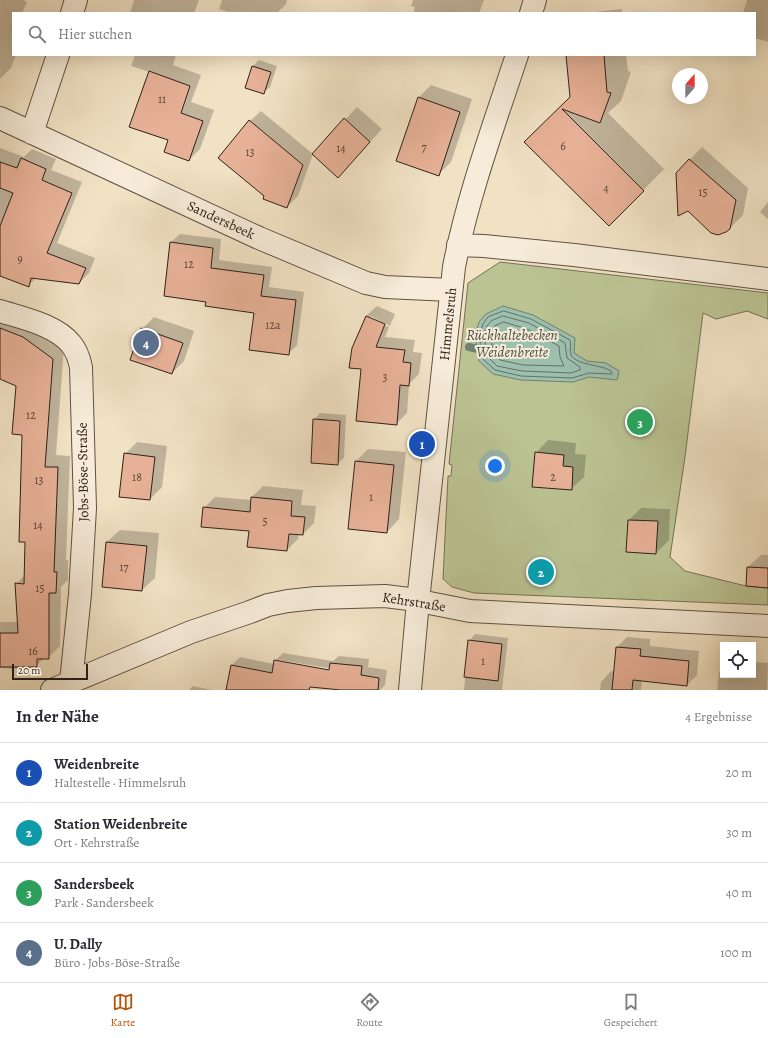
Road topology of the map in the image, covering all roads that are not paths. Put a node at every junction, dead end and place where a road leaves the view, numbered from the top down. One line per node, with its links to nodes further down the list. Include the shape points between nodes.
1 (76, 0): 3 (street)
2 (536, 0): 4 (street)
3 (72, 12)
4 (531, 12)
5 (58, 56): 8 (street)
6 (517, 56): 9 (street, Himmelsruh, via 484,152)
7 (0, 118): 8 (street, Sandersbeek)
8 (32, 133): 11 (street, Sandersbeek, via 259,238 366,283)
9 (458, 245): 10 (street, via 574,255); 11 (street, Himmelsruh)
10 (768, 279)
11 (451, 290): 13 (street, Himmelsruh)
12 (0, 311): 15 (street, Jobs-Böse-Straße, via 42,324 61,334 71,343 81,367 85,508 80,594)
13 (418, 601): 14 (street, Kehrstraße, via 470,611 511,614); 15 (street, Kehrstraße, via 385,596 342,597 268,605 191,632); 16 (street, Himmelsruh)
14 (768, 626)
15 (61, 686)
16 (410, 690)

